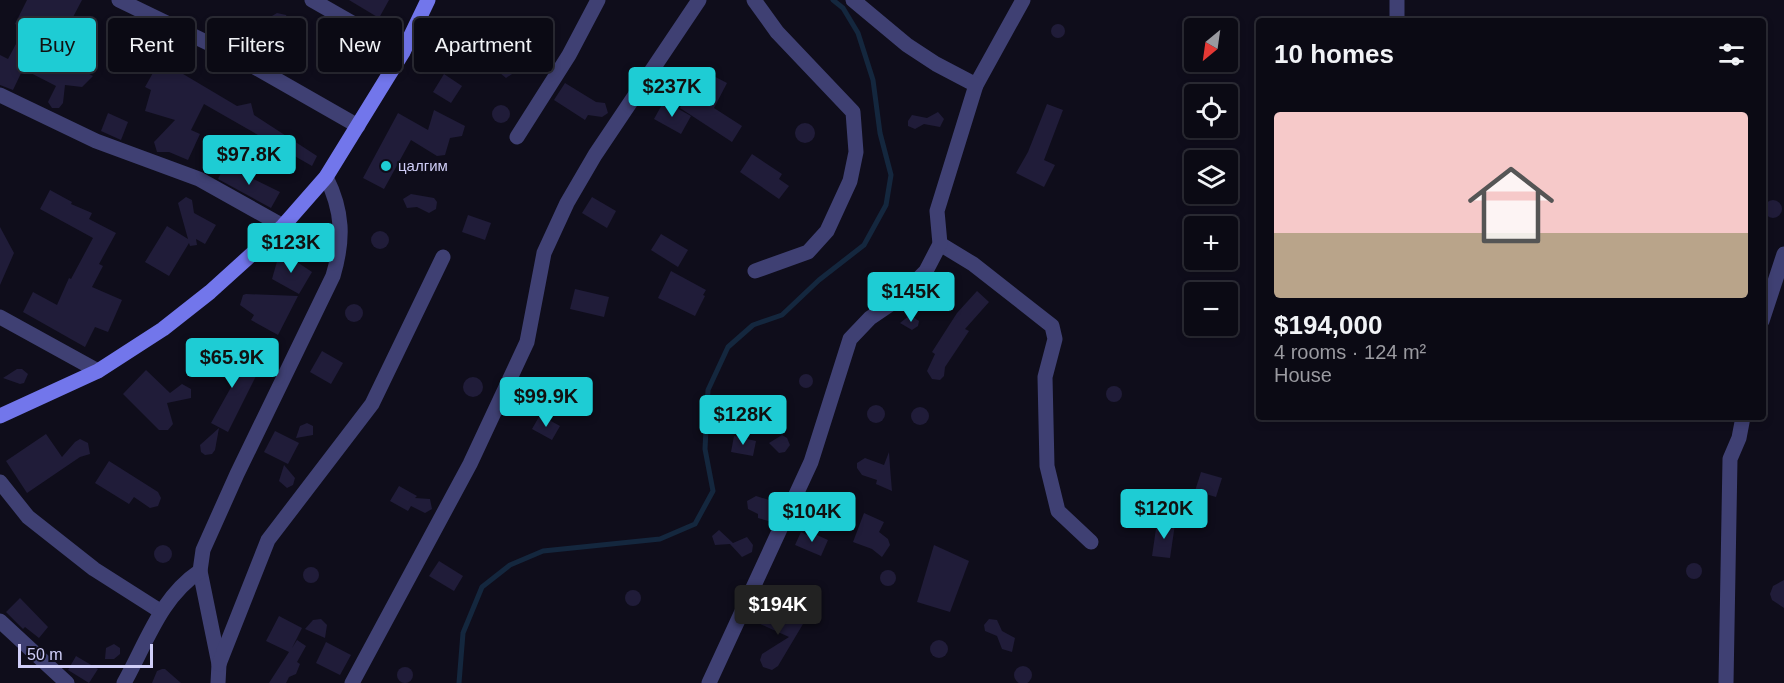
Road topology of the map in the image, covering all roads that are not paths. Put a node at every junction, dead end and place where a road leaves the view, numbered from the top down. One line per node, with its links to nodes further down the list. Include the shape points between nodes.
1 (119, 0): 14 (street, via 237,57)
2 (312, 0): 11 (street)
3 (428, 0): 11 (street)
4 (598, 0): 15 (street, via 569,56)
5 (699, 0): 36 (street, via 567,203 544,253 527,342 470,464)
6 (754, 0): 21 (street, via 777,32 853,112 856,152 850,181 827,231 808,252)
7 (853, 0): 12 (street, via 907,45)
8 (1023, 0): 12 (street)
9 (1397, 0): 10 (street)
10 (1397, 18)
11 (403, 52): 14 (street)
12 (976, 85): 18 (street, via 937,211)
13 (0, 95): 17 (street, via 96,141 199,179)
14 (358, 126): 16 (street)
15 (517, 137)
16 (326, 177): 17 (street); 29 (street, via 336,197 342,230 335,267 203,550)
17 (283, 226): 24 (street, via 163,329)
18 (940, 244): 28 (street, via 973,264 1052,326 1055,339 1045,377 1047,466 1058,512); 37 (street, via 926,271 850,339 811,462)
19 (1784, 254): 22 (street)
20 (442, 257): 32 (street, via 372,404 268,540)
21 (755, 271)
22 (1766, 309)
23 (0, 317): 24 (street)
24 (98, 371): 25 (street)
25 (2, 418)
26 (1742, 420): 38 (street, via 1730,459)
27 (0, 482): 30 (street, via 28,517 94,570)
28 (1090, 542)
29 (200, 571): 30 (street, via 186,580); 32 (street)
30 (160, 611): 34 (street)
31 (0, 621): 33 (street)
32 (219, 664): 35 (street)
33 (67, 683)
34 (124, 683)
35 (218, 683)
36 (352, 683)
37 (709, 683)
38 (1726, 683)

